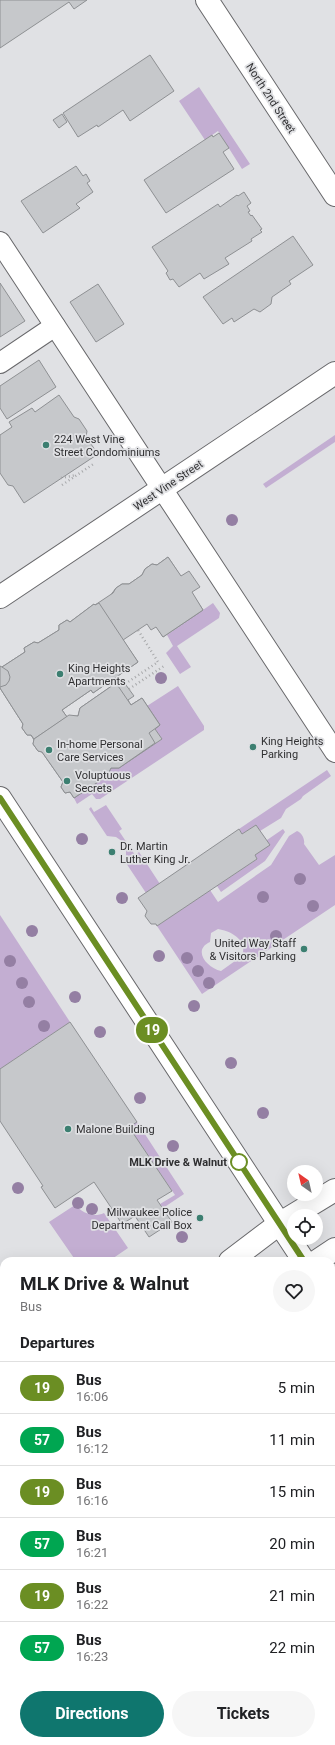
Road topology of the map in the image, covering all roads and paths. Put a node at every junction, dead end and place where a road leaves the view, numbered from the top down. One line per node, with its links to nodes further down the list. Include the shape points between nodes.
1 (207, 0): 2 (street, North 2nd Street)
2 (335, 195)
3 (0, 242): 4 (lane)
4 (55, 326): 5 (lane); 11 (lane)
5 (0, 363)
6 (335, 373): 11 (street, West Vine Street)
7 (96, 463): 8 (path)
8 (79, 474): 9 (path); 10 (path)
9 (61, 478)
10 (62, 485)
11 (162, 489): 12 (street, West Vine Street); 17 (lane)
12 (0, 597)
13 (138, 630): 15 (path, via 158,662)
14 (164, 666): 16 (path)
15 (125, 684)
16 (129, 689)
17 (335, 752)
18 (0, 798): 20 (street)
19 (335, 1190): 20 (street)
20 (280, 1224): 22 (street); 23 (street)
21 (335, 1249): 24 (street)
22 (235, 1257)
23 (301, 1257)
24 (322, 1257)

